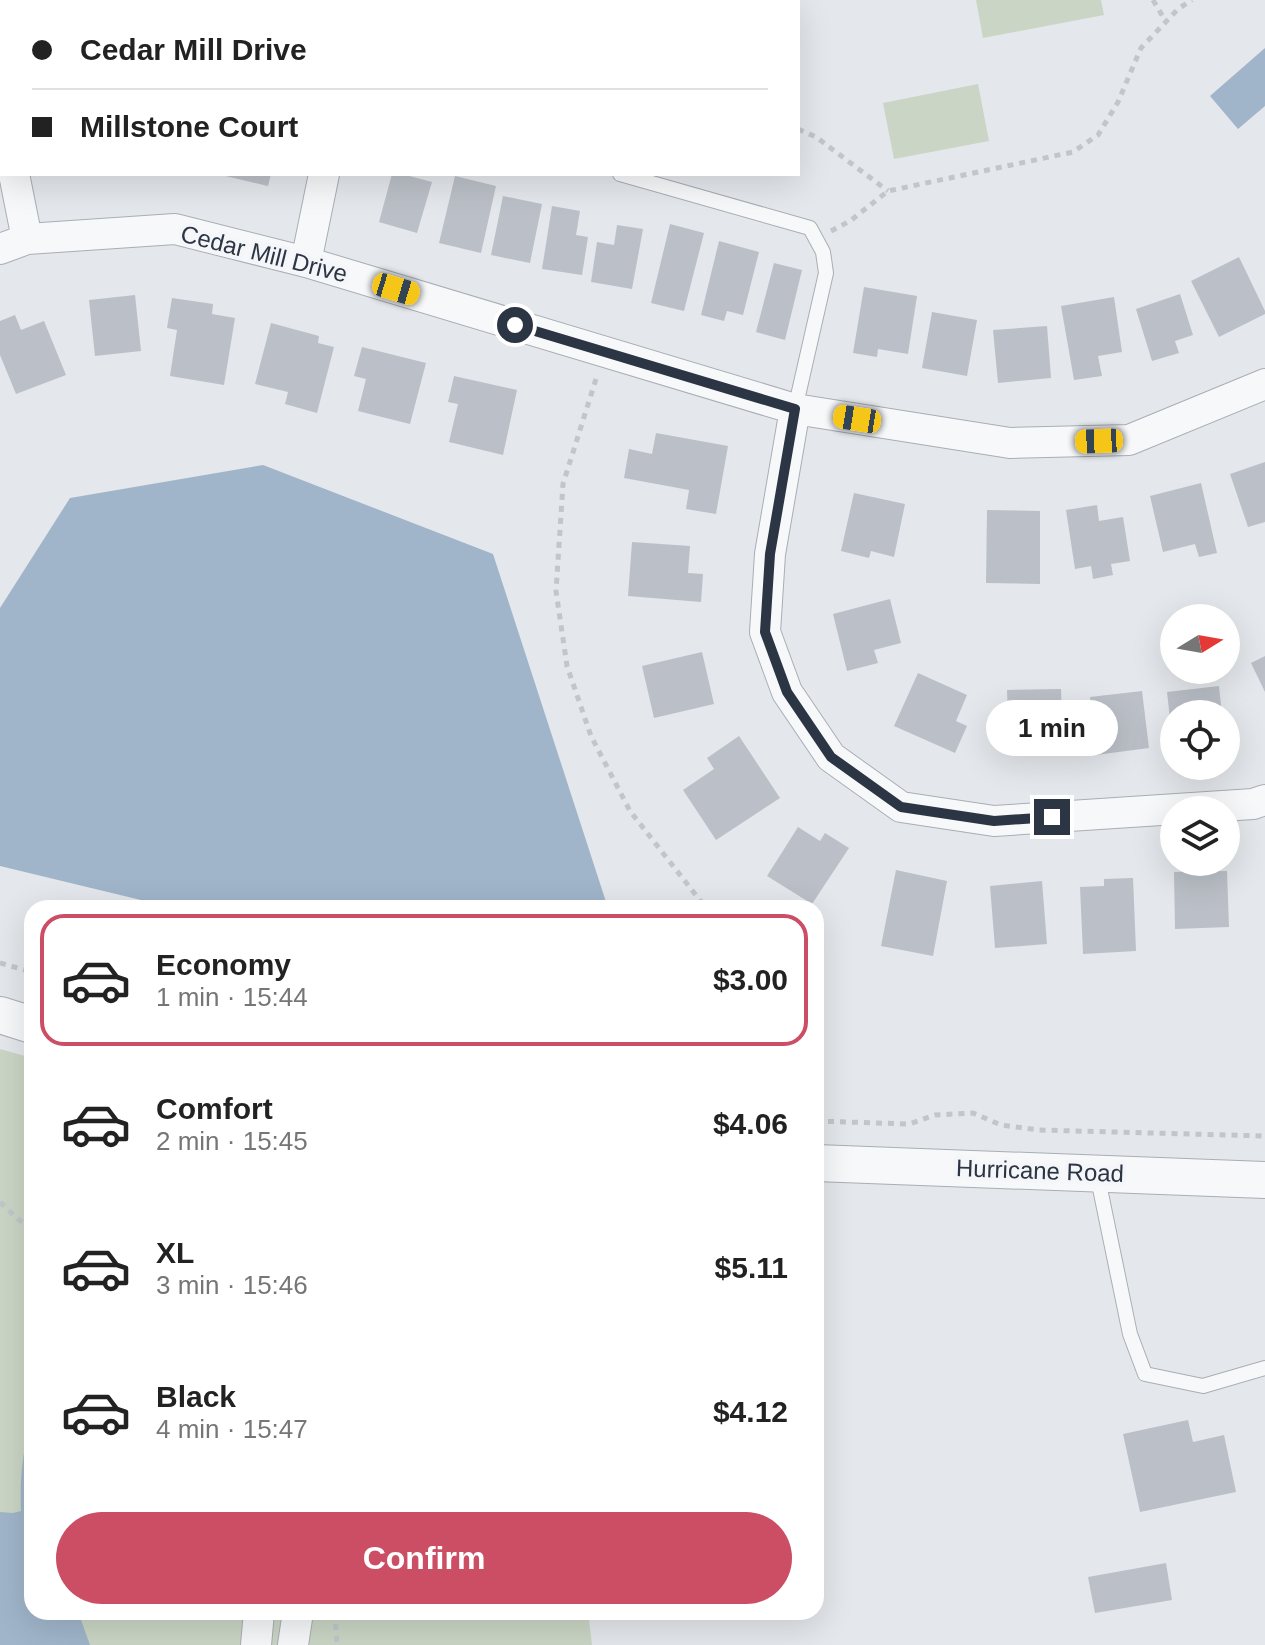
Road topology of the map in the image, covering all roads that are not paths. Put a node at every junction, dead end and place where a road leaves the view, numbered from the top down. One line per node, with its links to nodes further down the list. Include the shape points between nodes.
1 (14, 176): 4 (street)
2 (324, 176): 5 (street)
3 (627, 176): 7 (lane, via 810,228 823,252 826,273)
4 (13, 244): 5 (street, Cedar Mill Drive, via 175,229)
5 (306, 262): 7 (street, Cedar Mill Drive)
6 (1265, 384): 7 (street, Cedar Mill Drive, via 1129,440 1010,443)
7 (795, 409): 8 (street, via 770,554 765,632 787,692 831,757 901,807 994,821)
8 (1265, 800)
9 (0, 1015): 10 (street)
10 (24, 1022)
11 (824, 1163): 12 (street, Hurricane Road)
12 (1097, 1173): 13 (street, Hurricane Road); 14 (lane, via 1130,1334 1145,1374 1203,1386)
13 (1265, 1180)
14 (1265, 1368)
15 (258, 1620): 17 (street)
16 (297, 1620): 18 (street)
17 (256, 1645)
18 (293, 1645)

